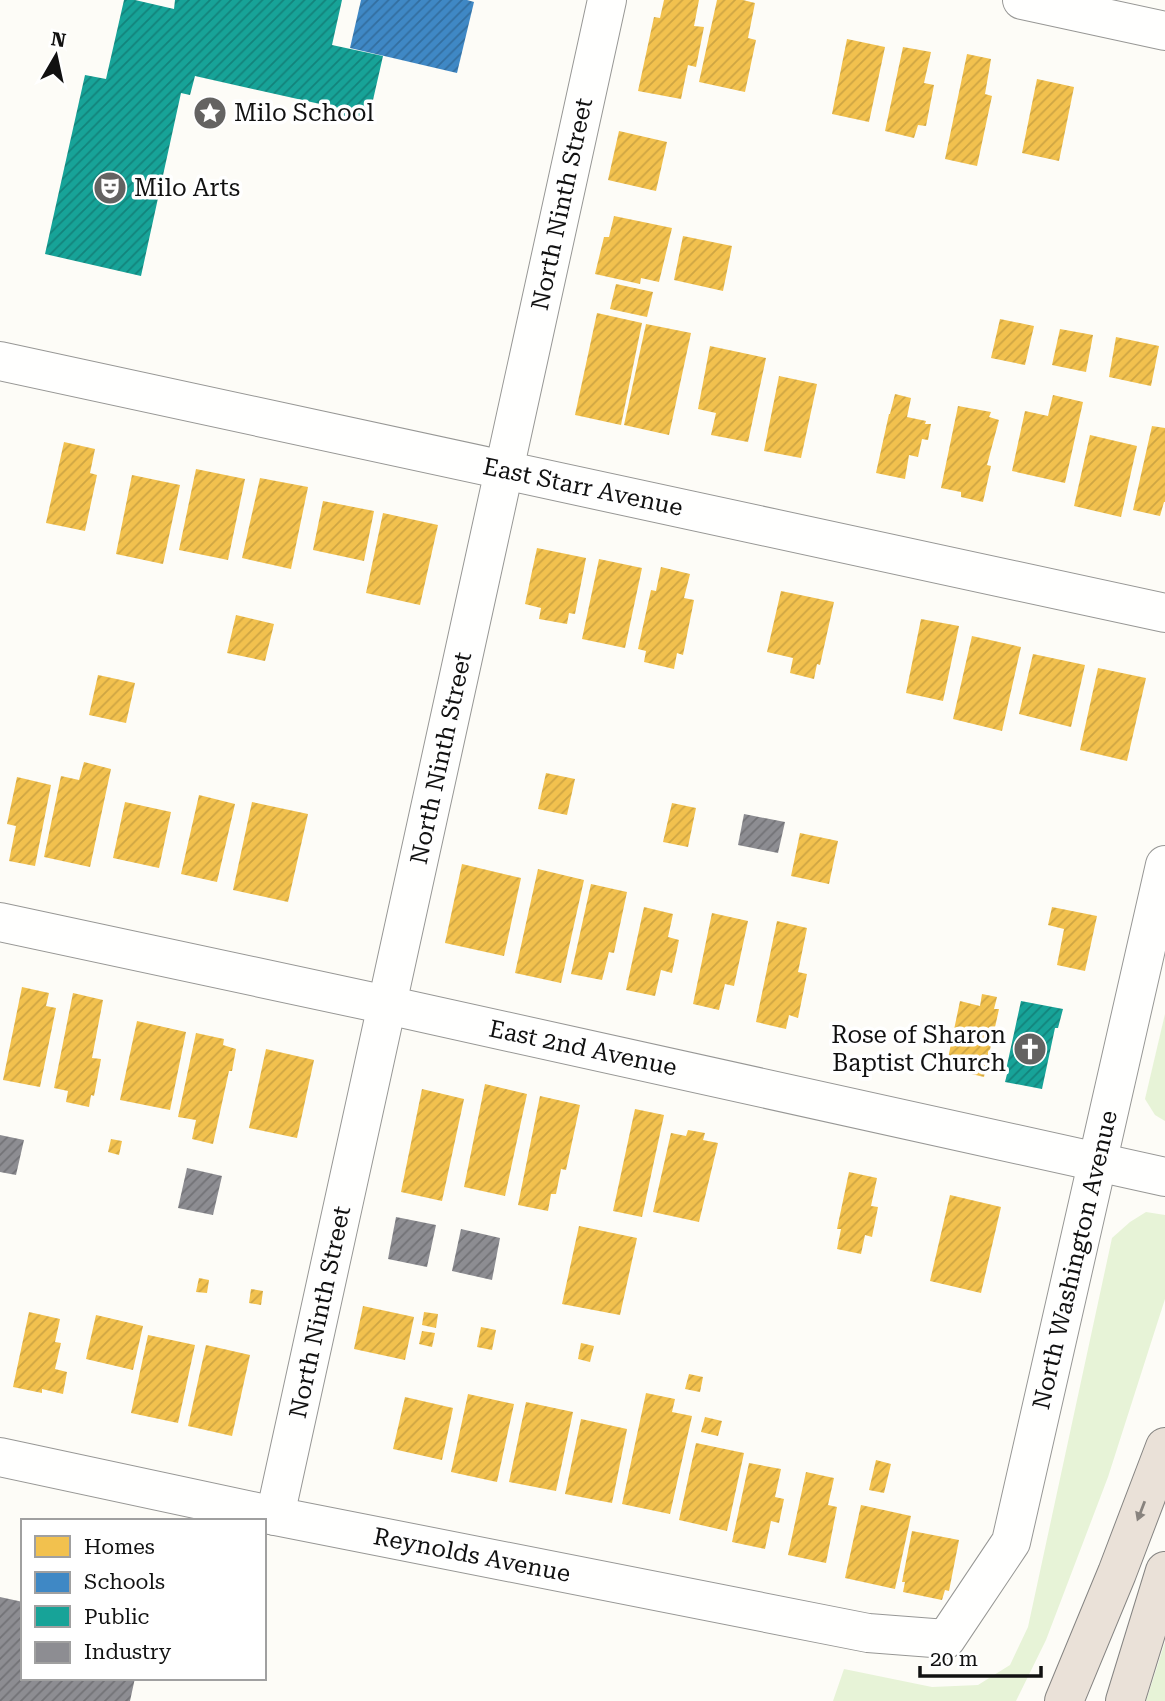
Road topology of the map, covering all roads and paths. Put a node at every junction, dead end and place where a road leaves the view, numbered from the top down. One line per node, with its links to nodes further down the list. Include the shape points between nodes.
1 (607, 0): 5 (street, North Ninth Street)
2 (1022, 0): 3 (street)
3 (1165, 31)
4 (0, 361): 5 (street, East Starr Avenue)
5 (504, 470): 6 (street, East Starr Avenue); 9 (street, North Ninth Street)
6 (1165, 612)
7 (1165, 864): 10 (street, North Washington Avenue)
8 (0, 922): 9 (street, East 2nd Avenue)
9 (387, 1005): 10 (street, East 2nd Avenue); 14 (street, North Ninth Street)
10 (1097, 1162): 11 (street, East 2nd Avenue); 16 (street, North Washington Avenue, via 1011,1542)
11 (1165, 1177)
12 (1165, 1447): 17 (highway, one-way to 17)
13 (0, 1457): 14 (street, Reynolds Avenue)
14 (275, 1516): 16 (street, Reynolds Avenue, via 867,1633)
15 (1165, 1572): 18 (highway)
16 (946, 1639)
17 (1064, 1701)
18 (1125, 1701)

